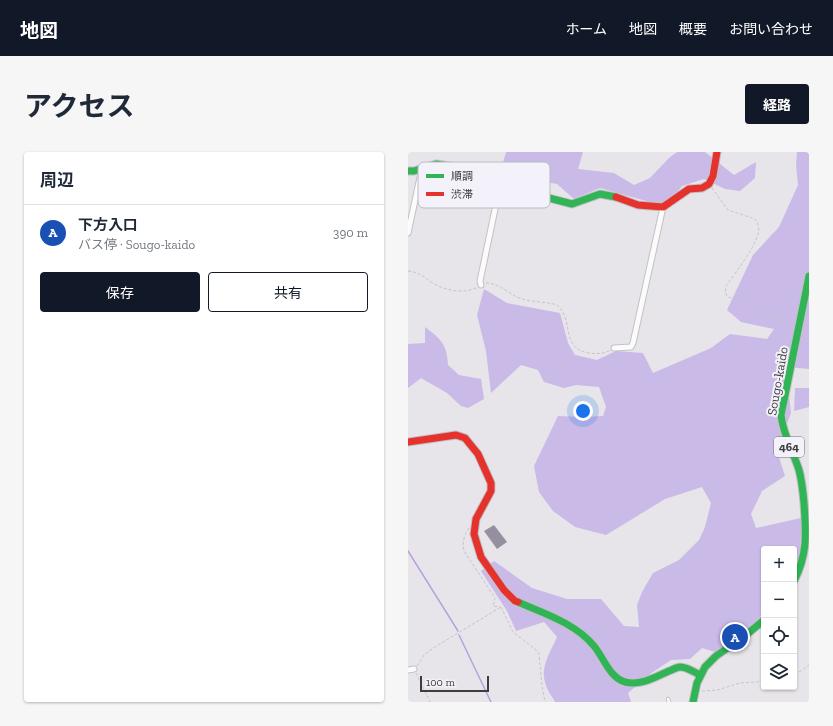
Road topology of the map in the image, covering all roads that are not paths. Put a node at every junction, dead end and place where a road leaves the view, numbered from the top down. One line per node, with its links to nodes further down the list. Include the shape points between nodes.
1 (717, 152): 6 (main road, via 709,184 682,193)
2 (418, 169): 3 (main road)
3 (408, 171)
4 (418, 187): 8 (street)
5 (550, 198): 6 (main road, via 572,204 600,194 638,205)
6 (663, 207): 12 (street, via 633,344 631,347)
7 (495, 208): 10 (street)
8 (408, 233)
9 (809, 276): 11 (main road, Sougo-kaido / 464)
10 (481, 285)
11 (806, 311): 14 (main road, Sougo-kaido / 464, via 800,323 781,415 783,431 800,476 807,536 806,557)
12 (614, 348)
13 (408, 442): 18 (main road, via 456,435 465,438 478,454 491,483 491,491 476,519 474,534 481,557 515,601 582,633 596,647 606,665 619,679 626,682 640,683 680,667 688,668)
14 (797, 576)
15 (761, 622): 18 (main road, via 716,656)
16 (414, 669): 17 (street)
17 (408, 670)
18 (700, 675): 19 (main road)
19 (693, 702)

